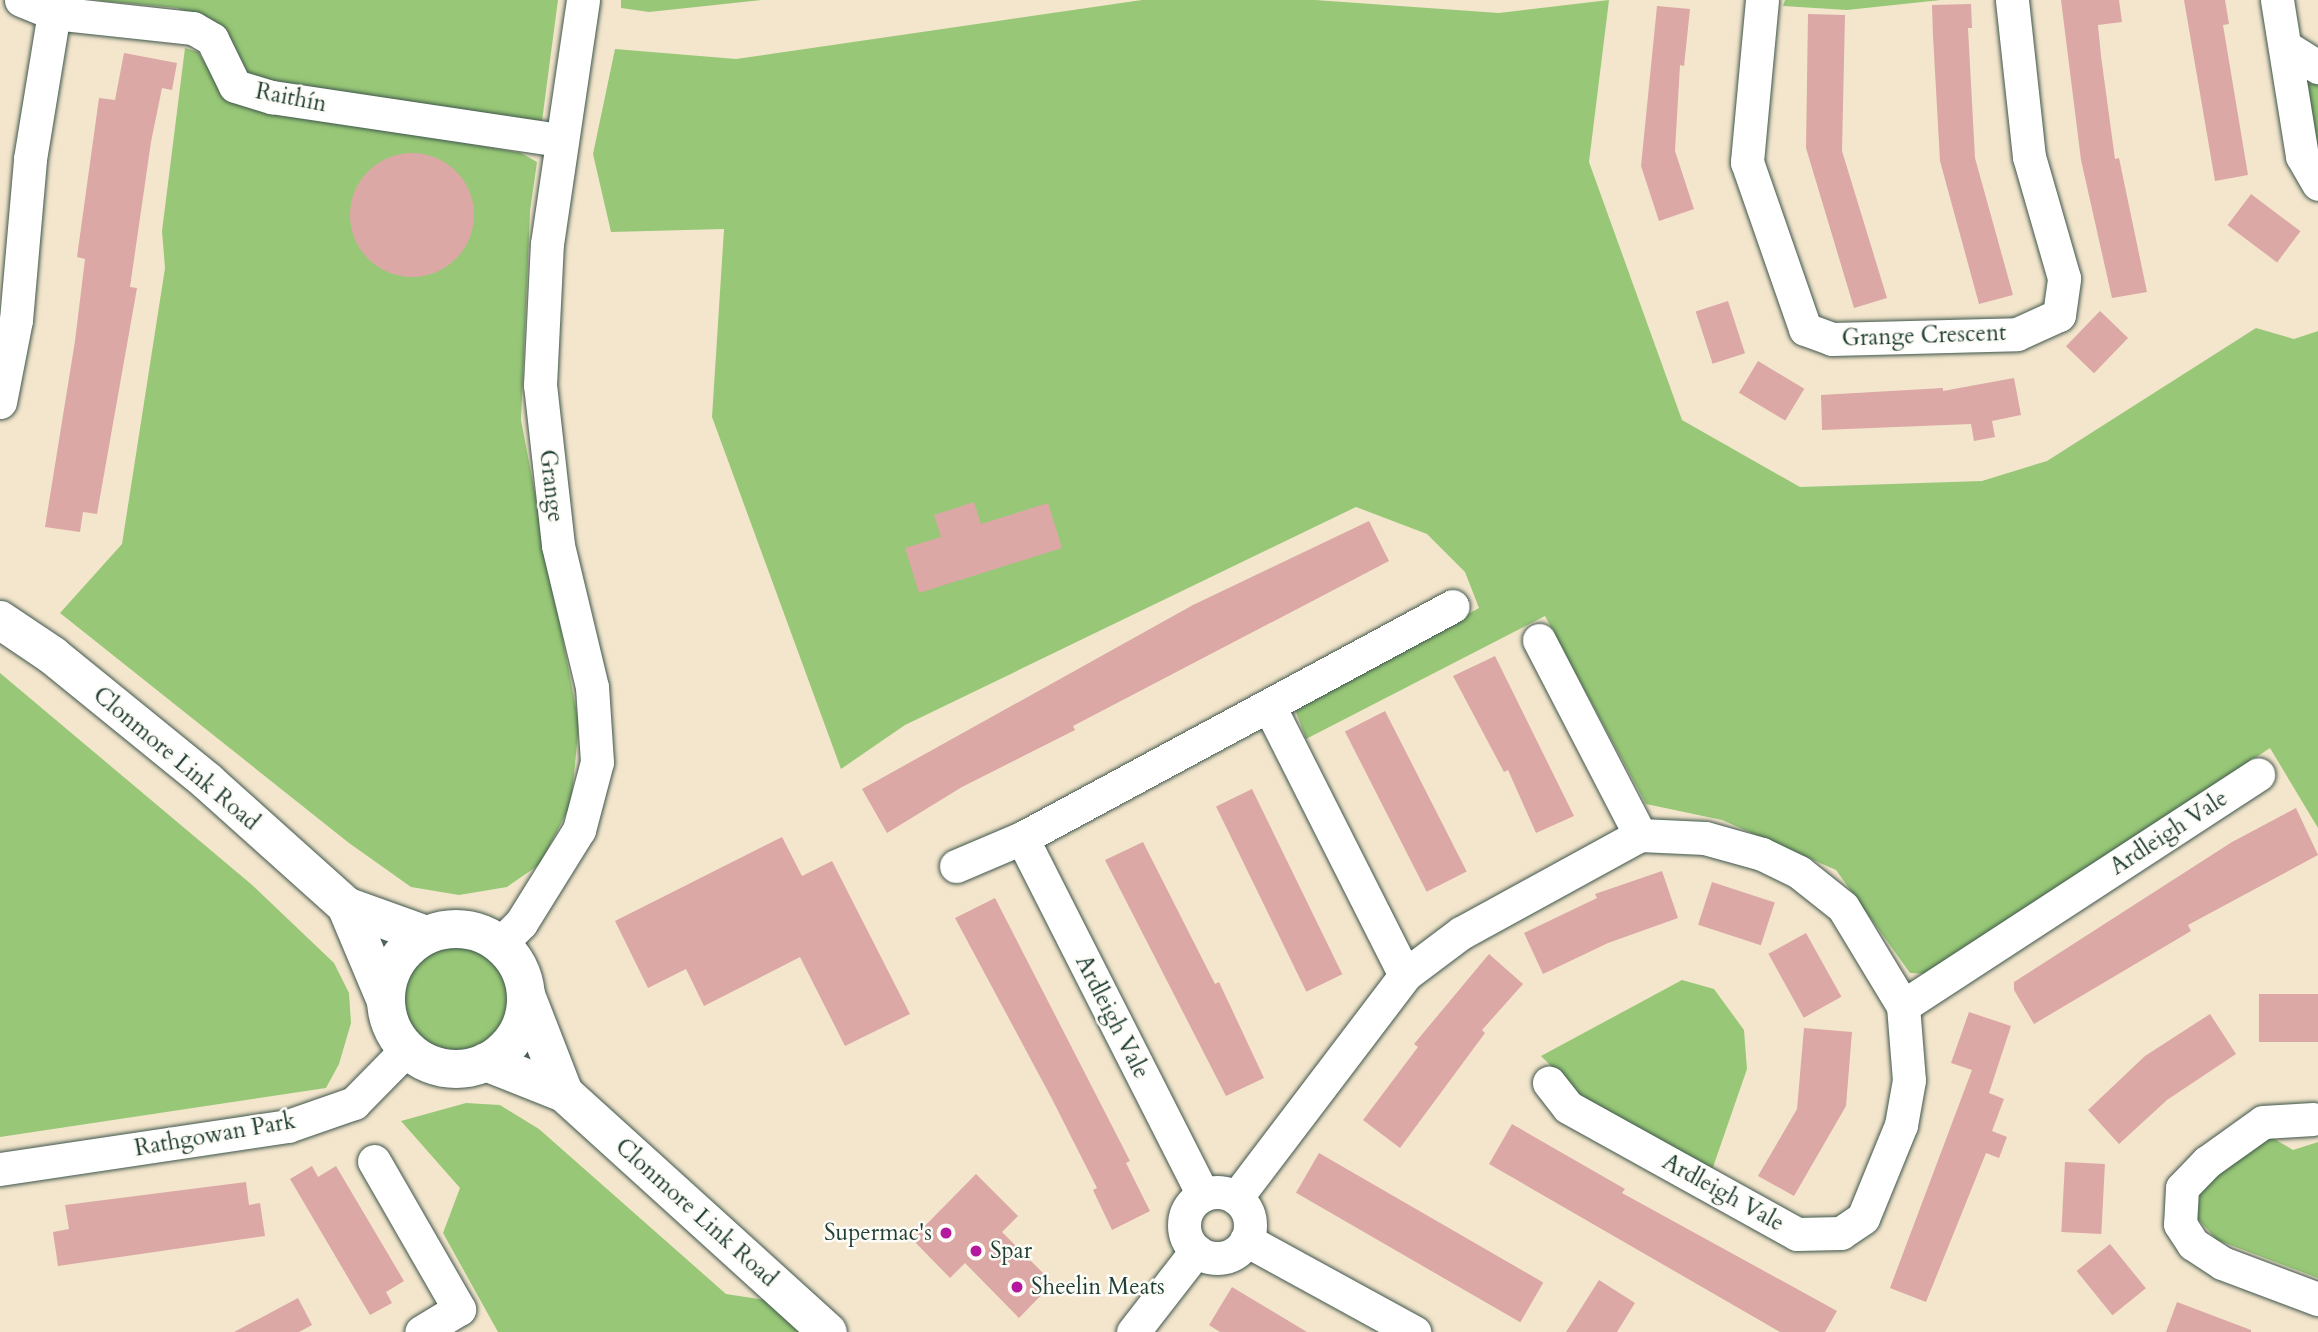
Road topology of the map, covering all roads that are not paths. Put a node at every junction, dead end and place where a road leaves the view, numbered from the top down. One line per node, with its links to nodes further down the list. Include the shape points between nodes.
1 (21, 0): 6 (street, Raithín)
2 (583, 0): 9 (street, Grange)
3 (1762, 0): 4 (street, Grange Crescent, via 1747,162 1805,329 1832,339 2017,334 2059,316 2064,278 2029,157)
4 (2012, 0)
5 (2277, 0): 7 (street)
6 (54, 13): 9 (street, Raithín, via 193,28 212,39 235,86 272,97); 11 (street, via 30,159 16,320)
7 (2286, 47): 8 (street); 10 (street, via 2302,156)
8 (2318, 67)
9 (560, 141): 22 (street, Grange, via 547,244 540,385 558,545 592,687 597,762 579,830 521,923)
10 (2318, 184)
11 (0, 402)
12 (1452, 606): 15 (street)
13 (0, 620): 20 (main road, Clonmore Link Road, via 52,655 197,774)
14 (1539, 640): 17 (street)
15 (1270, 708): 18 (street); 23 (street)
16 (2258, 775): 26 (street, Ardleigh Vale)
17 (1640, 835): 23 (street, via 1461,933); 26 (street, Ardleigh Vale, via 1705,838 1762,854 1799,872 1843,907)
18 (1022, 838): 19 (street); 34 (street, Ardleigh Vale)
19 (956, 866)
20 (346, 906): 21 (main road, Clonmore Link Road); 25 (main road, Clonmore Link Road)
21 (426, 935): 22 (main road, via 464,929); 25 (main road, via 396,962)
22 (500, 944): 24 (main road, via 522,976)
23 (1405, 975): 35 (street)
24 (526, 995): 28 (main road, via 516,1035); 30 (main road, Clonmore Link Road)
25 (386, 1001): 27 (main road, via 388,1018)
26 (1903, 1006): 29 (street, Ardleigh Vale, via 1909,1080 1901,1125 1863,1218 1841,1233 1797,1234 1568,1107)
27 (407, 1049): 28 (main road, via 444,1068); 33 (street, Rathgowan Park, via 354,1103 288,1126)
28 (486, 1062): 30 (main road, Clonmore Link Road)
29 (1549, 1083)
30 (564, 1093): 40 (main road, Clonmore Link Road)
31 (2313, 1119): 38 (street, via 2263,1122 2207,1163 2182,1188 2180,1224 2193,1244 2222,1263)
32 (374, 1161): 39 (street, via 458,1309)
33 (0, 1169)
34 (1203, 1195): 35 (street, via 1220,1192); 37 (street, via 1194,1201 1184,1221)
35 (1236, 1198): 36 (street, via 1250,1222)
36 (1246, 1240): 37 (street, via 1224,1257); 42 (street)
37 (1196, 1251): 41 (street)
38 (2318, 1299)
39 (421, 1332)
40 (828, 1332)
41 (1133, 1332)
42 (1414, 1332)

